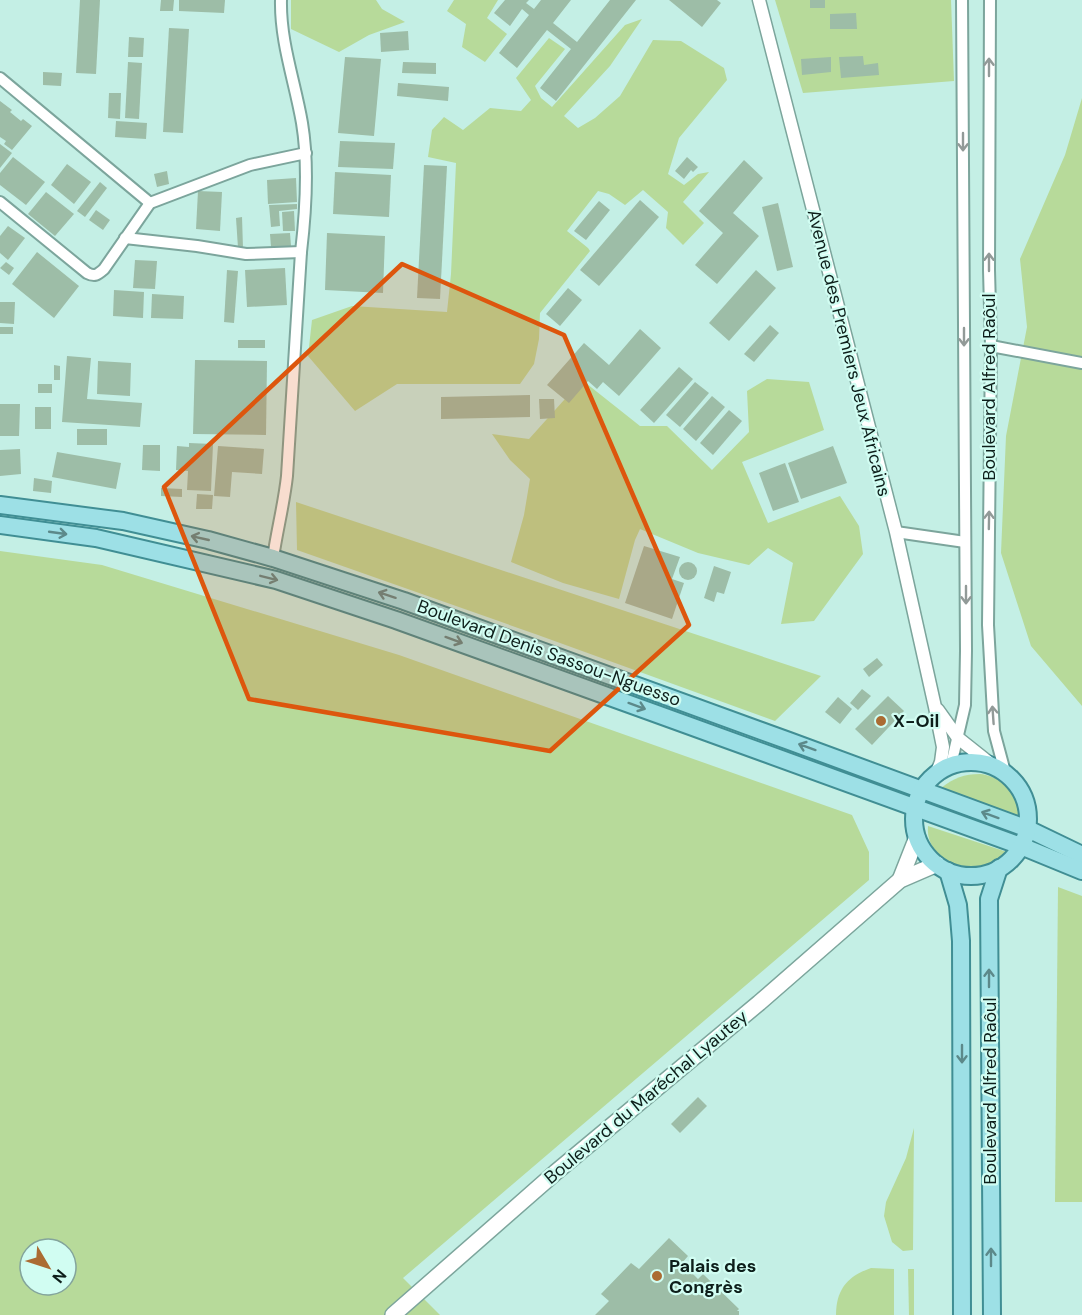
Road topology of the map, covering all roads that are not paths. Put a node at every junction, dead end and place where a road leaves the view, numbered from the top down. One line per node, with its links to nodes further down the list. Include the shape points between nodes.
1 (281, 0): 6 (street, via 282,26)
2 (759, 0): 15 (street, Avenue des Premiers Jeux Africains)
3 (962, 0): 16 (street, Boulevard Alfred Raôul, one-way to 16)
4 (990, 0): 11 (street, Boulevard Alfred Raôul, one-way to 4)
5 (0, 78): 8 (street)
6 (306, 153): 8 (street, via 250,165); 10 (street)
7 (0, 202): 9 (street, via 93,276 104,270)
8 (150, 203): 9 (street)
9 (125, 237): 10 (street, via 246,254)
10 (301, 252): 17 (street, via 287,476)
11 (991, 346): 12 (street); 21 (street, Boulevard Alfred Raôul, one-way to 11, via 988,625)
12 (1082, 363)
13 (0, 505): 17 (main road, Boulevard Denis Sassou-Nguesso, one-way to 13, via 123,521)
14 (0, 525): 24 (main road, Boulevard Denis Sassou-Nguesso, one-way to 24, via 96,538 276,580)
15 (896, 532): 16 (street); 18 (street, Avenue des Premiers Jeux Africains)
16 (965, 542): 19 (street, Boulevard Alfred Raôul, one-way to 19, via 965,705)
17 (273, 558): 23 (main road, Boulevard Denis Sassou-Nguesso, one-way to 17, via 404,601)
18 (935, 707): 19 (street, Avenue des Premiers Jeux Africains); 22 (street, Avenue des Premiers Jeux Africains, via 943,747)
19 (958, 738): 20 (street, Boulevard Alfred Raôul); 21 (street, Avenue des Premiers Jeux Africains)
20 (951, 765): 21 (main road, via 979,762); 22 (main road)
21 (998, 769): 25 (main road, via 1016,783 1024,797)
22 (936, 774): 23 (main road)
23 (922, 790): 24 (main road); 25 (main road, Boulevard Denis Sassou-Nguesso, one-way to 23)
24 (915, 808): 26 (main road); 27 (main road, Boulevard Denis Sassou-Nguesso)
25 (1028, 829): 27 (main road); 28 (main road, Boulevard Denis Sassou-Nguesso)
26 (917, 837): 29 (main road, Boulevard Alfred Raôul, via 925,852); 32 (main road, Boulevard du Maréchal Lyautey)
27 (1021, 846): 30 (main road); 31 (main road, Boulevard Denis Sassou-Nguesso)
28 (1082, 855)
29 (942, 867): 30 (main road, via 965,875); 32 (main road, Boulevard du Maréchal Lyautey); 34 (main road, Boulevard Alfred Raôul, one-way to 34, via 958,905 961,941)
30 (999, 868): 35 (main road, Boulevard Alfred Raôul, one-way to 30, via 989,898)
31 (1082, 871)
32 (900, 880): 33 (main road, Boulevard du Maréchal Lyautey)
33 (393, 1315)
34 (962, 1315)
35 (992, 1315)

